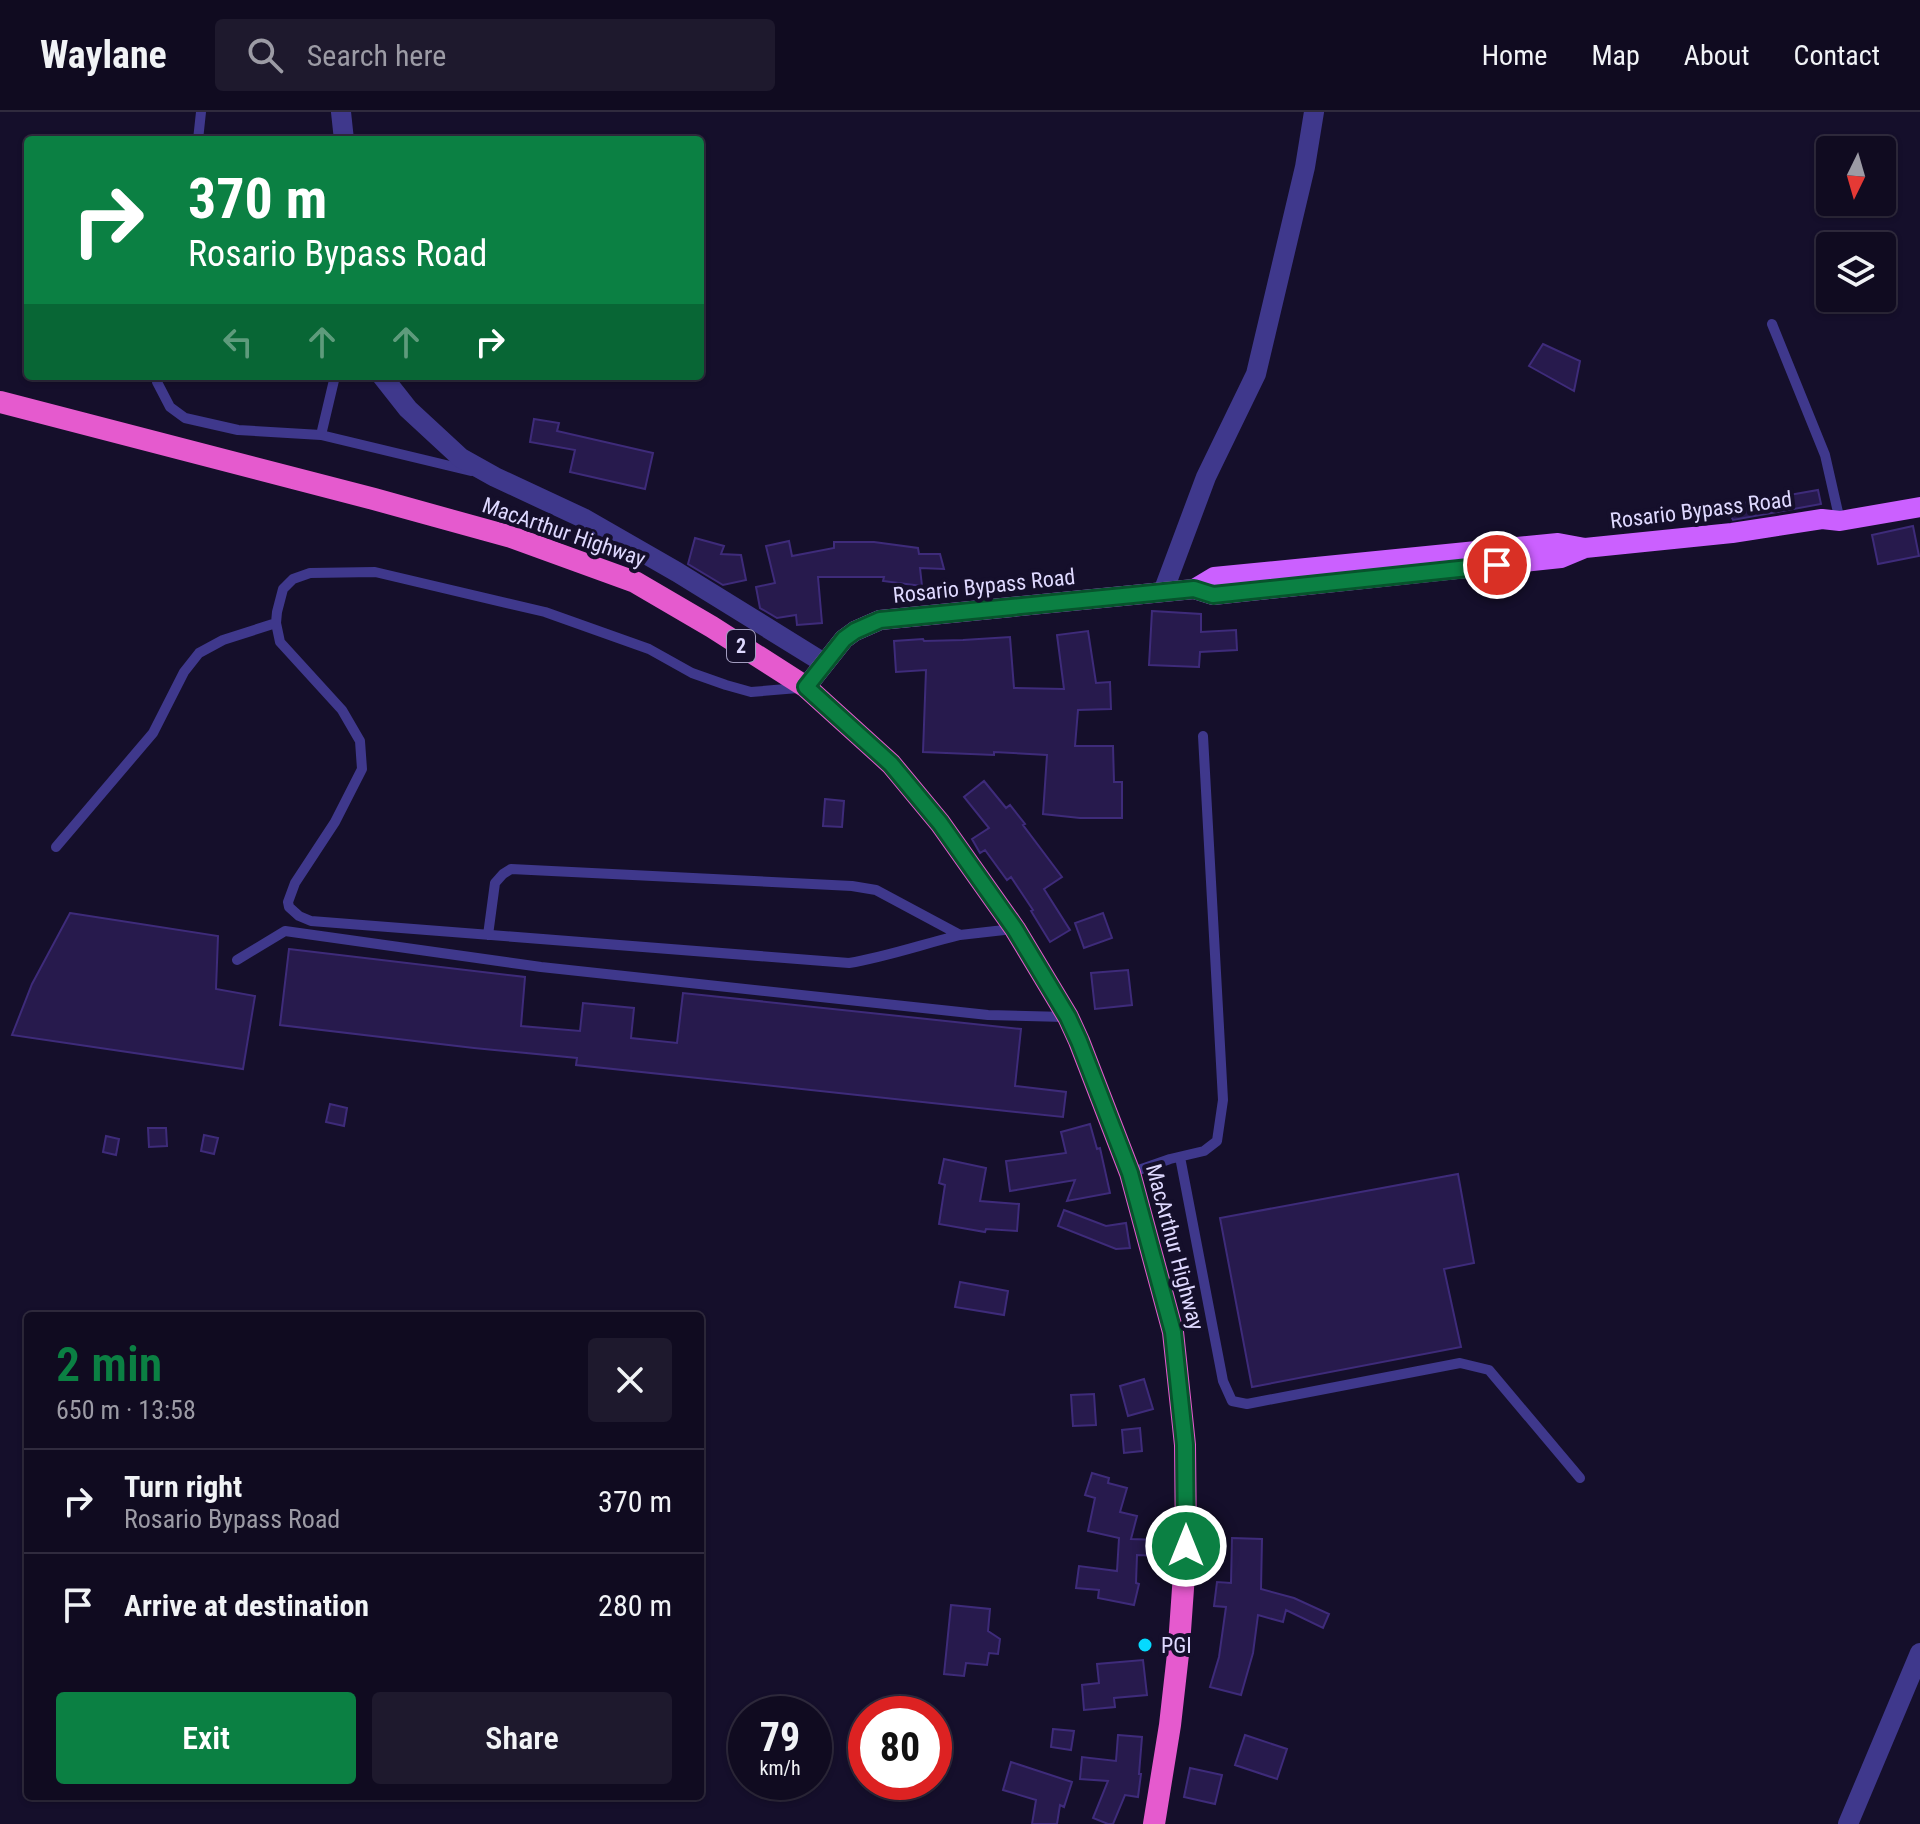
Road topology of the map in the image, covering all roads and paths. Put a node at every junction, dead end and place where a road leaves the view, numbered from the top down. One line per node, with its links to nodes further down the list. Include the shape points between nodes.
1 (201, 112): 4 (lane)
2 (341, 112): 5 (street)
3 (1314, 112): 16 (street, via 1256,374 1206,477)
4 (198, 136)
5 (344, 136)
6 (1772, 324): 15 (lane, via 1825,455)
7 (157, 380): 11 (lane, via 170,407 185,418 238,430)
8 (334, 380): 11 (lane)
9 (385, 380): 12 (street, via 461,458)
10 (0, 402): 19 (highway, MacArthur Highway / 2, via 511,537 635,582)
11 (321, 435): 12 (lane)
12 (495, 477): 18 (street, via 583,518)
13 (1920, 495): 15 (main road, Rosario Bypass Road)
14 (1920, 507): 15 (main road, Rosario Bypass Road)
15 (1833, 516): 16 (main road, Rosario Bypass Road, via 1585,548 1561,558 1213,595 1194,589)
16 (1163, 592): 18 (main road, Rosario Bypass Road, via 880,620 844,639)
17 (276, 623): 19 (lane, via 283,589 293,579 310,573 375,572 545,612 751,692); 21 (lane, via 199,653 153,733); 23 (lane, via 280,642 342,710 360,741 362,769 295,883 289,907 311,921)
18 (824, 663): 19 (main road, Rosario Bypass Road)
19 (806, 687): 22 (highway, MacArthur Highway / 2, via 891,764)
20 (1203, 736): 27 (lane, via 1223,1100 1217,1141 1204,1151)
21 (56, 847)
22 (1015, 929): 24 (lane); 26 (highway, MacArthur Highway / 2)
23 (488, 935): 24 (lane, via 849,963); 24 (lane, via 495,883 511,869 852,886 876,890)
24 (960, 935)
25 (237, 960): 26 (lane, via 285,931 572,971 988,1015)
26 (1068, 1017): 28 (highway, MacArthur Highway / 2)
27 (1180, 1157): 28 (lane); 29 (lane, via 1223,1381 1232,1401 1247,1404 1460,1363 1489,1370)
28 (1130, 1173): 31 (highway, MacArthur Highway / 2, via 1173,1332 1185,1445 1186,1546 1179,1645)
29 (1580, 1478)
30 (1920, 1653): 32 (street)
31 (1154, 1824)
32 (1848, 1824)

